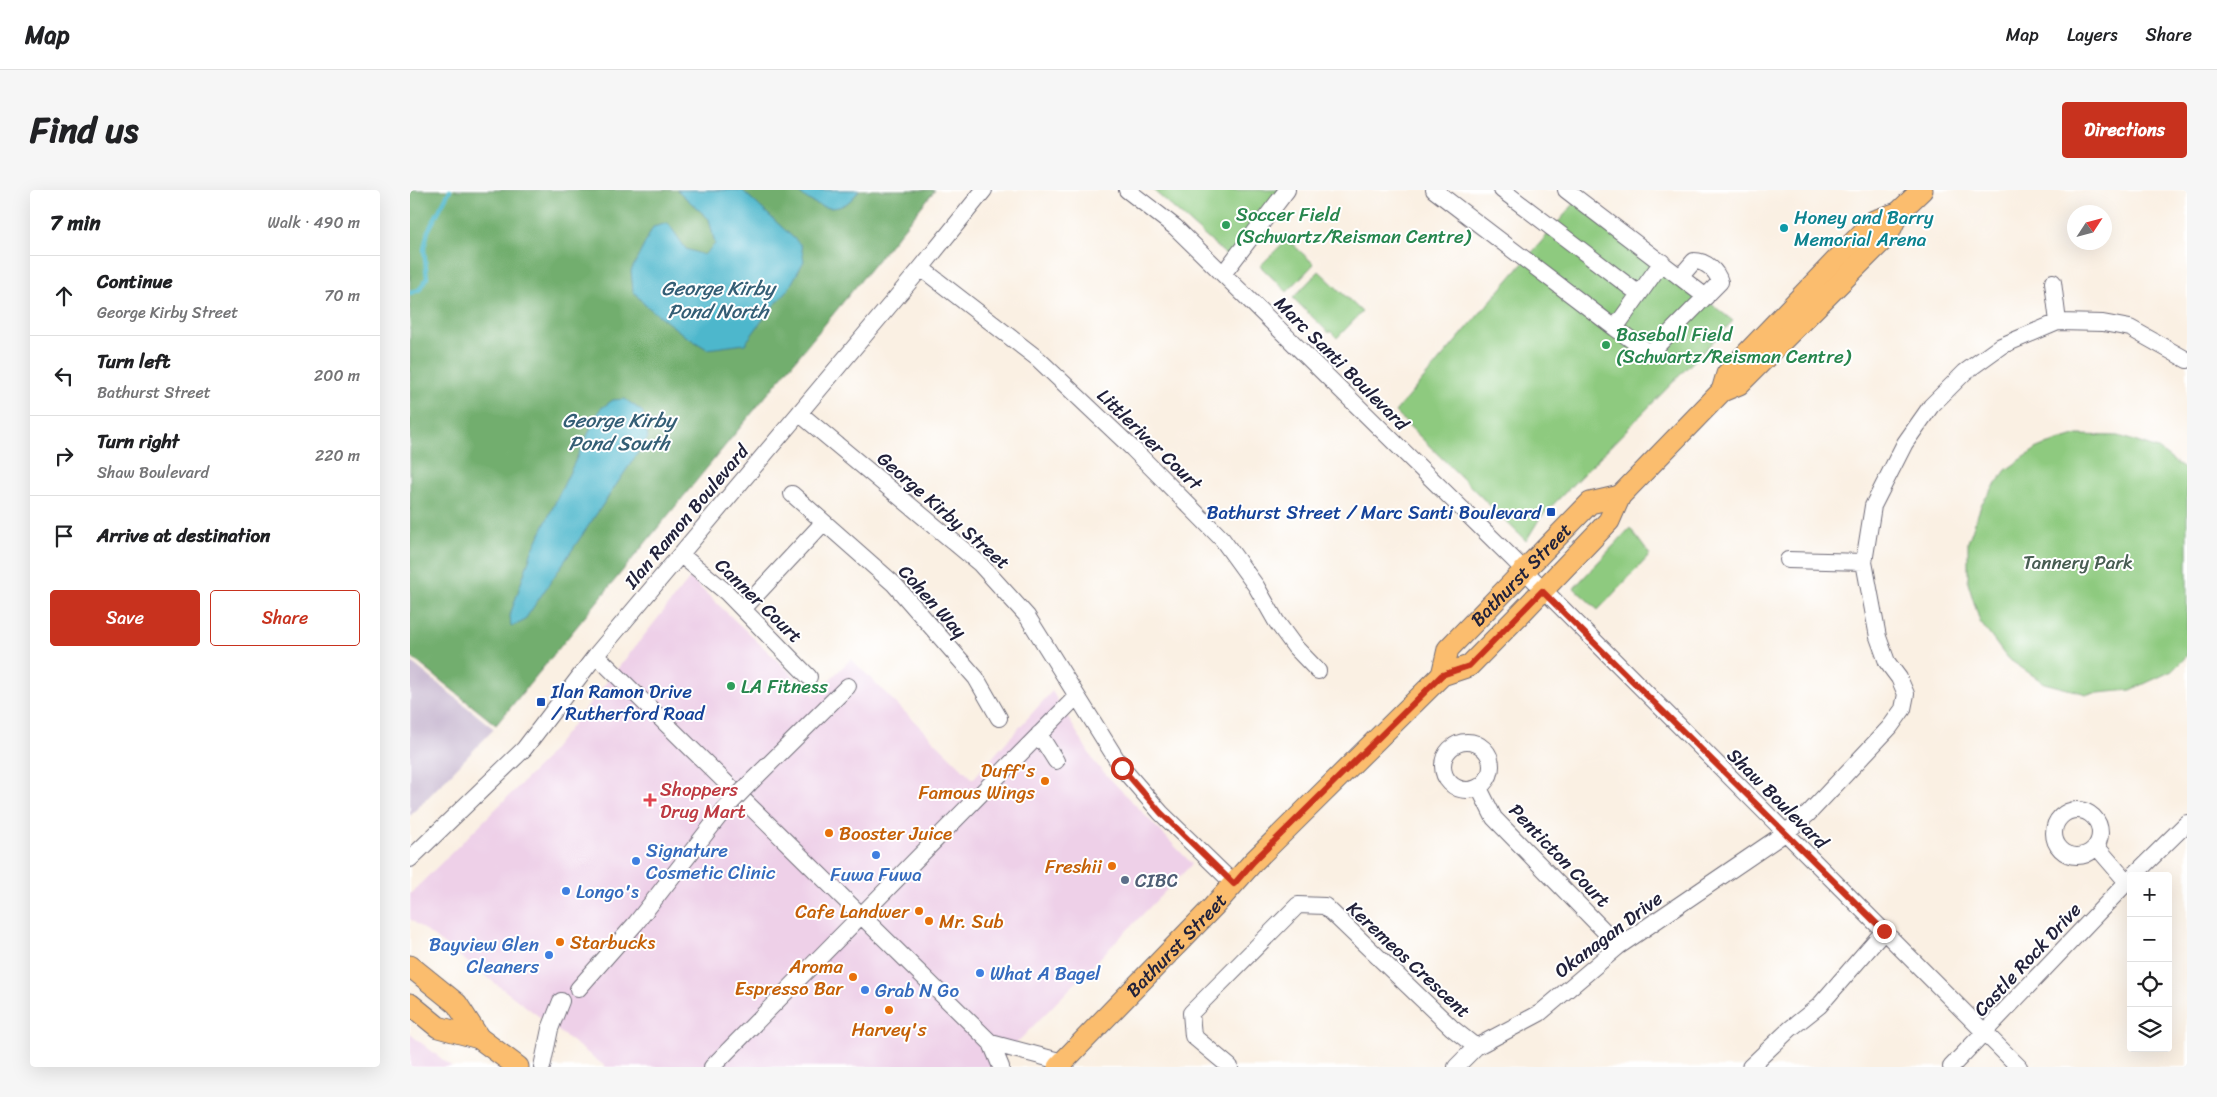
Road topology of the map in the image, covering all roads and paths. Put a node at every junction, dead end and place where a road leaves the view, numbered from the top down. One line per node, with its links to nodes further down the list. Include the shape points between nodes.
1 (984, 190): 9 (street, Ilan Ramon Boulevard)
2 (1127, 190): 10 (street, Marc Santi Boulevard, via 1175,227)
3 (1287, 190): 10 (street)
4 (1434, 190): 16 (street)
5 (1502, 190): 13 (street)
6 (1566, 190): 8 (street)
7 (1922, 190): 20 (main road, Bathurst Street, via 1898,213 1888,235 1739,384 1722,391)
8 (1662, 262): 11 (street); 13 (street)
9 (921, 268): 18 (street, Ilan Ramon Boulevard); 29 (street, Littleriver Court, via 1037,358 1222,539 1256,586 1276,621)
10 (1223, 274): 25 (street, Marc Santi Boulevard)
11 (1681, 276): 14 (street); 14 (street, via 1694,261 1701,261 1718,274 1720,282)
12 (2053, 282): 15 (street)
13 (1640, 294): 16 (street)
14 (1706, 297): 16 (street, via 1650,353)
15 (2058, 322): 17 (street, via 2103,323 2130,328); 24 (street, Okanagan Drive, via 2001,346 1965,372 1931,406 1905,443 1873,506)
16 (1615, 328)
17 (2187, 360)
18 (799, 413): 22 (street, Ilan Ramon Boulevard); 33 (street, George Kirby Street, via 979,563 1026,616)
19 (792, 494): 21 (street, Cohen Way)
20 (1620, 496): 25 (main road, Bathurst Street, via 1590,503); 26 (main road, Bathurst Street, via 1609,521)
21 (824, 522): 27 (street); 34 (street, Cohen Way, via 894,584 976,678)
22 (681, 555): 27 (street, Canner Court); 28 (street, Ilan Ramon Boulevard)
23 (1788, 560): 24 (street)
24 (1864, 562): 39 (street, Okanagan Drive, via 1878,637 1887,662 1906,694 1903,709 1808,814)
25 (1523, 571): 26 (street, Marc Santi Boulevard); 30 (main road, Bathurst Street, via 1448,649)
26 (1542, 591): 30 (main road, Bathurst Street, via 1469,666); 39 (street, Shaw Boulevard)
27 (743, 609): 31 (street, Canner Court)
28 (596, 655): 41 (street, Ilan Ramon Boulevard, via 524,749); 46 (street)
29 (1318, 671)
30 (1442, 675): 45 (main road, Bathurst Street)
31 (809, 677)
32 (848, 686): 50 (street, bridge, via 724,810 636,923)
33 (1076, 697): 35 (street); 45 (street, George Kirby Street, via 1122,768 1161,813)
34 (999, 718)
35 (1039, 734): 36 (street); 46 (street)
36 (1056, 761)
37 (1479, 788): 48 (street, Penticton Court, via 1494,818)
38 (2187, 823): 42 (street, Castle Rock Drive)
39 (1785, 833): 47 (street, Shaw Boulevard); 48 (street, Okanagan Drive)
40 (2096, 846): 43 (street, via 2117,872)
41 (410, 859)
42 (2137, 872)
43 (2127, 877)
44 (2127, 882): 53 (street, Castle Rock Drive)
45 (1234, 884): 57 (main road, Bathurst Street)
46 (860, 917): 55 (street); 60 (street)
47 (1884, 931): 53 (street, Shaw Boulevard); 64 (street, via 1819,1006)
48 (1619, 946): 56 (street, Okanagan Drive, via 1540,1012)
49 (410, 966): 54 (main road, via 457,1004)
50 (578, 989)
51 (561, 1001): 59 (street, via 550,1029)
52 (410, 1004): 54 (main road, via 438,1027)
53 (1984, 1034): 65 (street, Castle Rock Drive); 66 (street, Shaw Boulevard)
54 (479, 1038): 58 (main road)
55 (991, 1043): 57 (street); 61 (street)
56 (1476, 1047): 62 (street, Keremeos Crescent, via 1325,906 1298,905 1191,1013 1192,1036); 63 (street, Okanagan Drive)
57 (1060, 1064)
58 (518, 1067)
59 (542, 1067)
60 (712, 1067)
61 (1001, 1067)
62 (1230, 1067)
63 (1456, 1067)
64 (1750, 1067)
65 (1951, 1067)
66 (2018, 1067)

